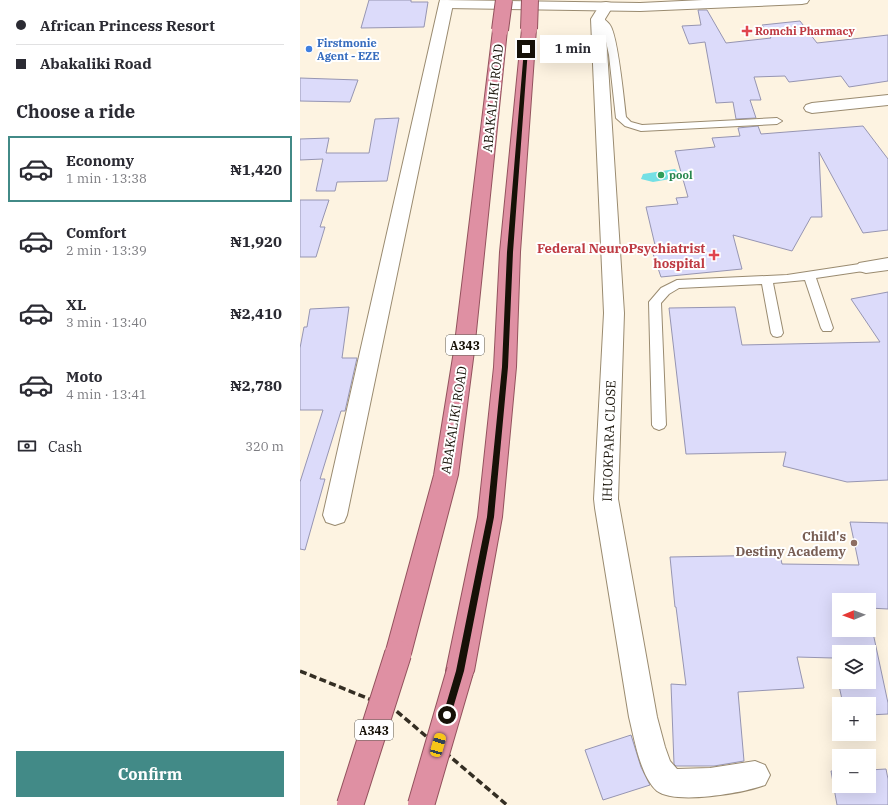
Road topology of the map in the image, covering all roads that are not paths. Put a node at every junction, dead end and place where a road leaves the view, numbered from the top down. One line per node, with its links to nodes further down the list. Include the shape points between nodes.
1 (504, 0): 18 (highway, ABAKALIKI ROAD / A343, bridge, via 464,351 446,475 398,654)
2 (530, 0): 19 (highway, bridge, via 510,252 505,367 490,517 460,671)
3 (802, 0): 5 (street)
4 (446, 2): 5 (street); 16 (street)
5 (604, 8): 8 (lane, via 621,118 628,124 641,128); 17 (street, IHUOKPARA CLOSE, via 614,313 606,498 638,702 651,750 663,777 668,781 681,784)
6 (888, 100): 7 (street)
7 (812, 108)
8 (777, 121)
9 (888, 264): 10 (street)
10 (866, 267): 11 (lane)
11 (809, 275): 12 (lane); 13 (lane)
12 (767, 280): 14 (lane); 15 (lane, via 677,284 665,291 655,302)
13 (827, 328)
14 (777, 333)
15 (660, 425)
16 (335, 515)
17 (755, 775)
18 (350, 805)
19 (421, 805)

